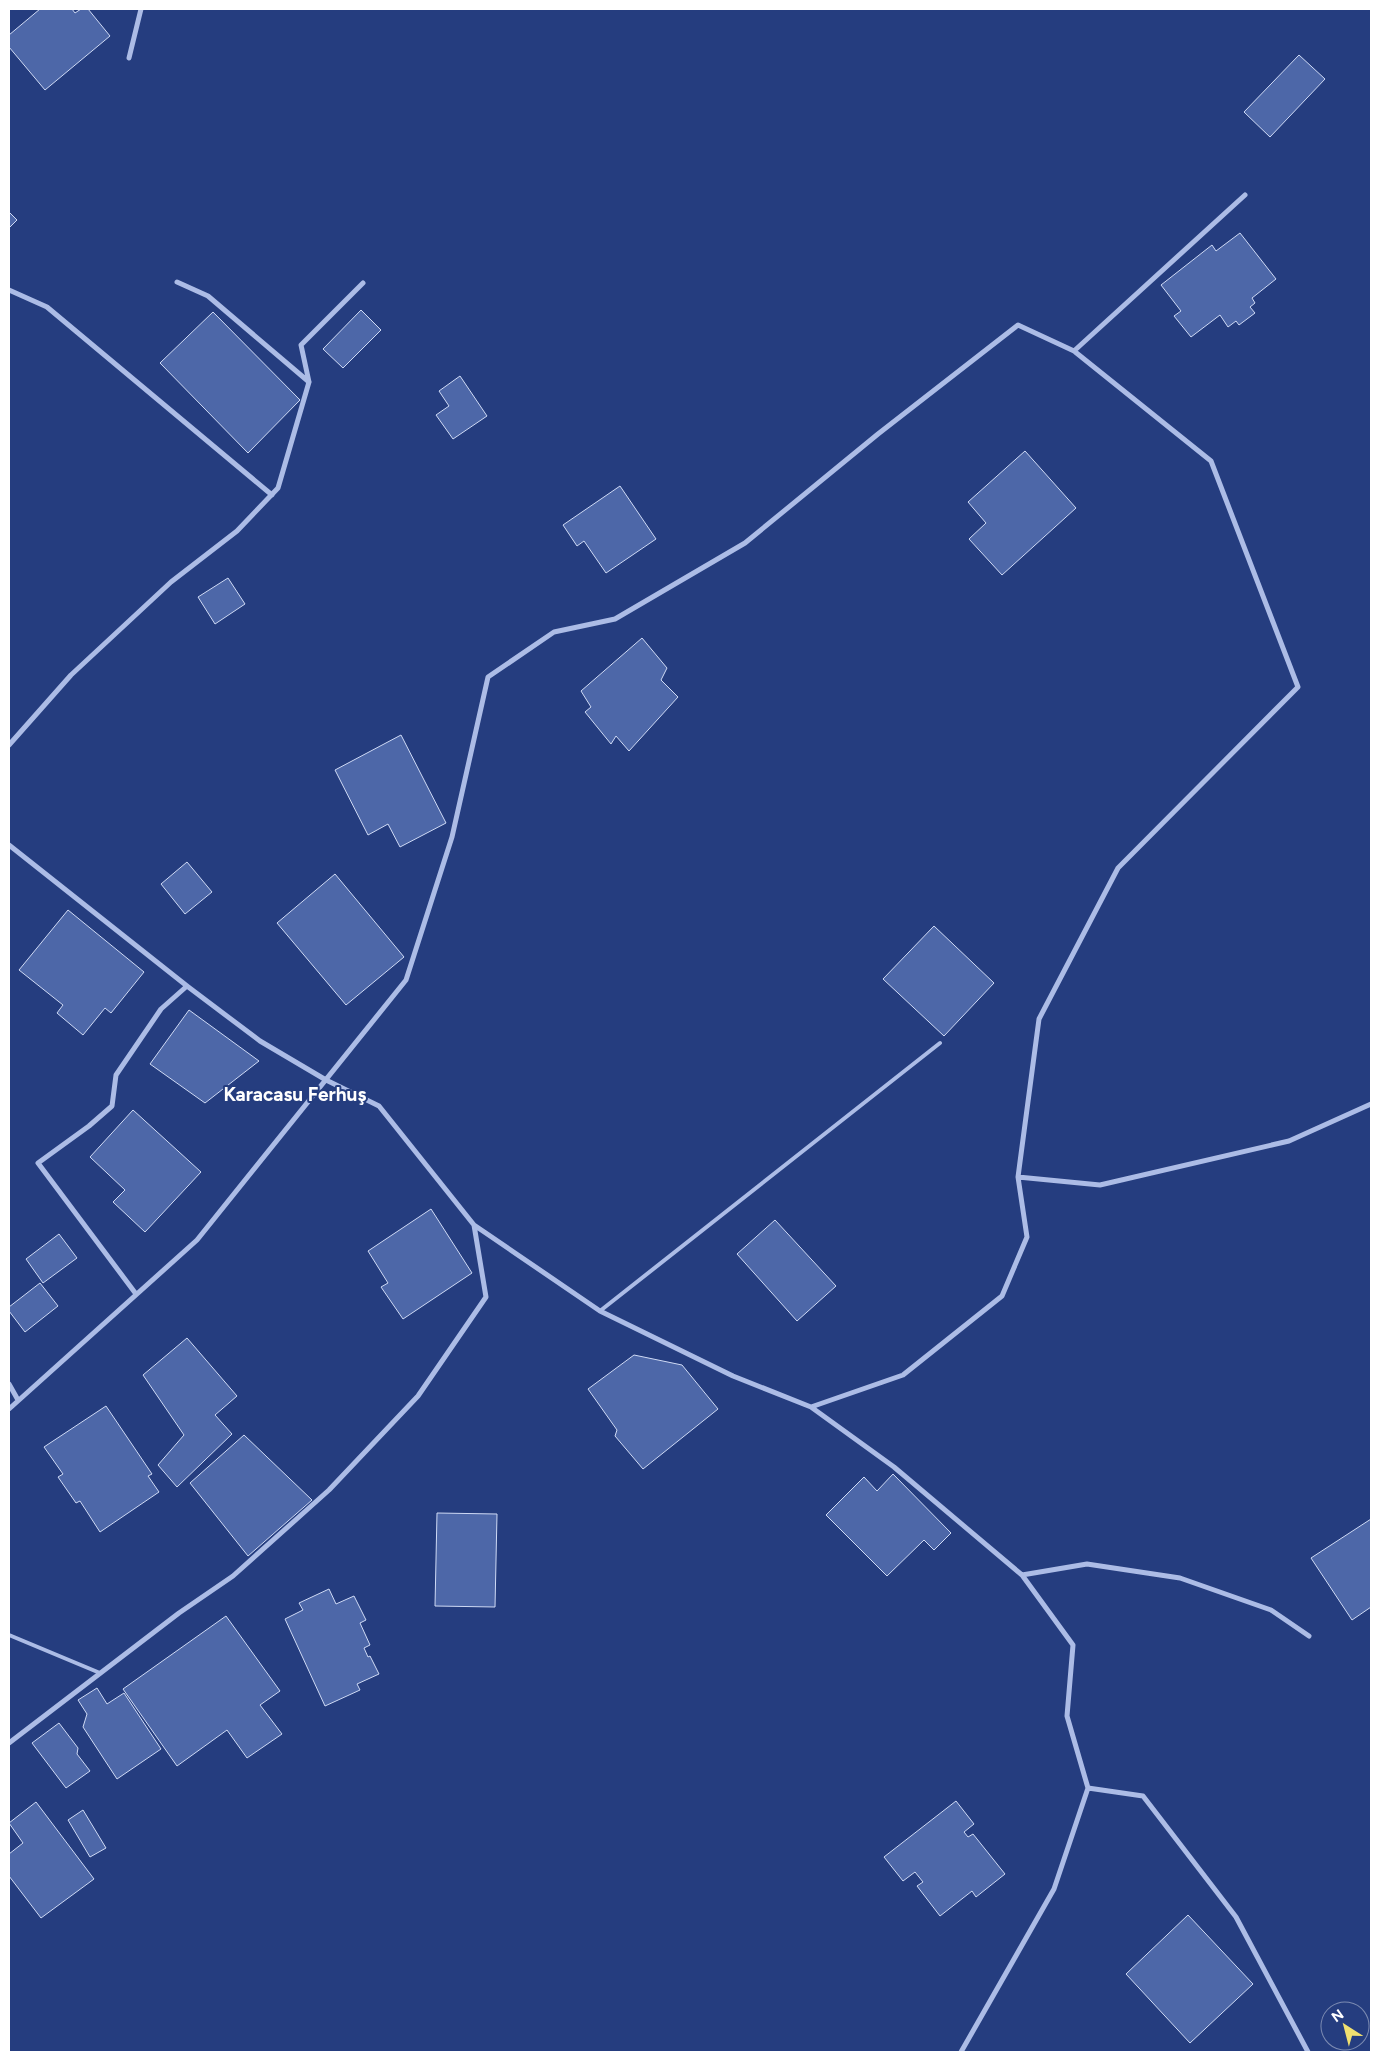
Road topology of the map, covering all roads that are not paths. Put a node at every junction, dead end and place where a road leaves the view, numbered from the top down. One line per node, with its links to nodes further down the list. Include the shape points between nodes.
1 (141, 9): 2 (street)
2 (129, 58)
3 (1245, 195): 7 (street)
4 (177, 282): 8 (street, via 208,296)
5 (363, 283): 8 (street, via 301,345)
6 (9, 290): 9 (street, via 47,307)
7 (1074, 351): 14 (street, via 1018,325 745,543 615,619 554,632 488,677 452,837 406,980); 16 (street, via 1210,461 1298,688 1118,868 1039,1019)
8 (309, 382): 9 (street, via 278,488)
9 (272, 495): 10 (street, via 237,531 171,582 72,675)
10 (9, 745)
11 (9, 845): 12 (street)
12 (187, 986): 14 (street, via 260,1041); 18 (street, via 161,1009 116,1075 112,1106 38,1163)
13 (940, 1043): 19 (lane)
14 (326, 1080): 17 (street, via 379,1106); 18 (street, via 197,1240)
15 (1371, 1104): 16 (street, via 1289,1141 1100,1186)
16 (1018, 1177): 22 (street, via 1027,1237 1002,1296 903,1375)
17 (474, 1225): 19 (street); 27 (street, via 486,1297 418,1396 329,1490 233,1576)
18 (136, 1294): 21 (street)
19 (600, 1311): 22 (street, via 732,1376)
20 (9, 1384): 21 (street)
21 (18, 1400): 23 (street)
22 (811, 1407): 24 (street, via 894,1467)
23 (9, 1409)
24 (1022, 1575): 26 (street, via 1087,1564 1180,1578 1271,1610); 29 (street, via 1072,1645 1067,1716)
25 (9, 1635): 27 (lane)
26 (1309, 1636)
27 (100, 1672): 28 (street)
28 (9, 1743)
29 (1088, 1788): 30 (street, via 1054,1889); 31 (street, via 1142,1796 1236,1917)
30 (961, 2052)
31 (1308, 2052)

